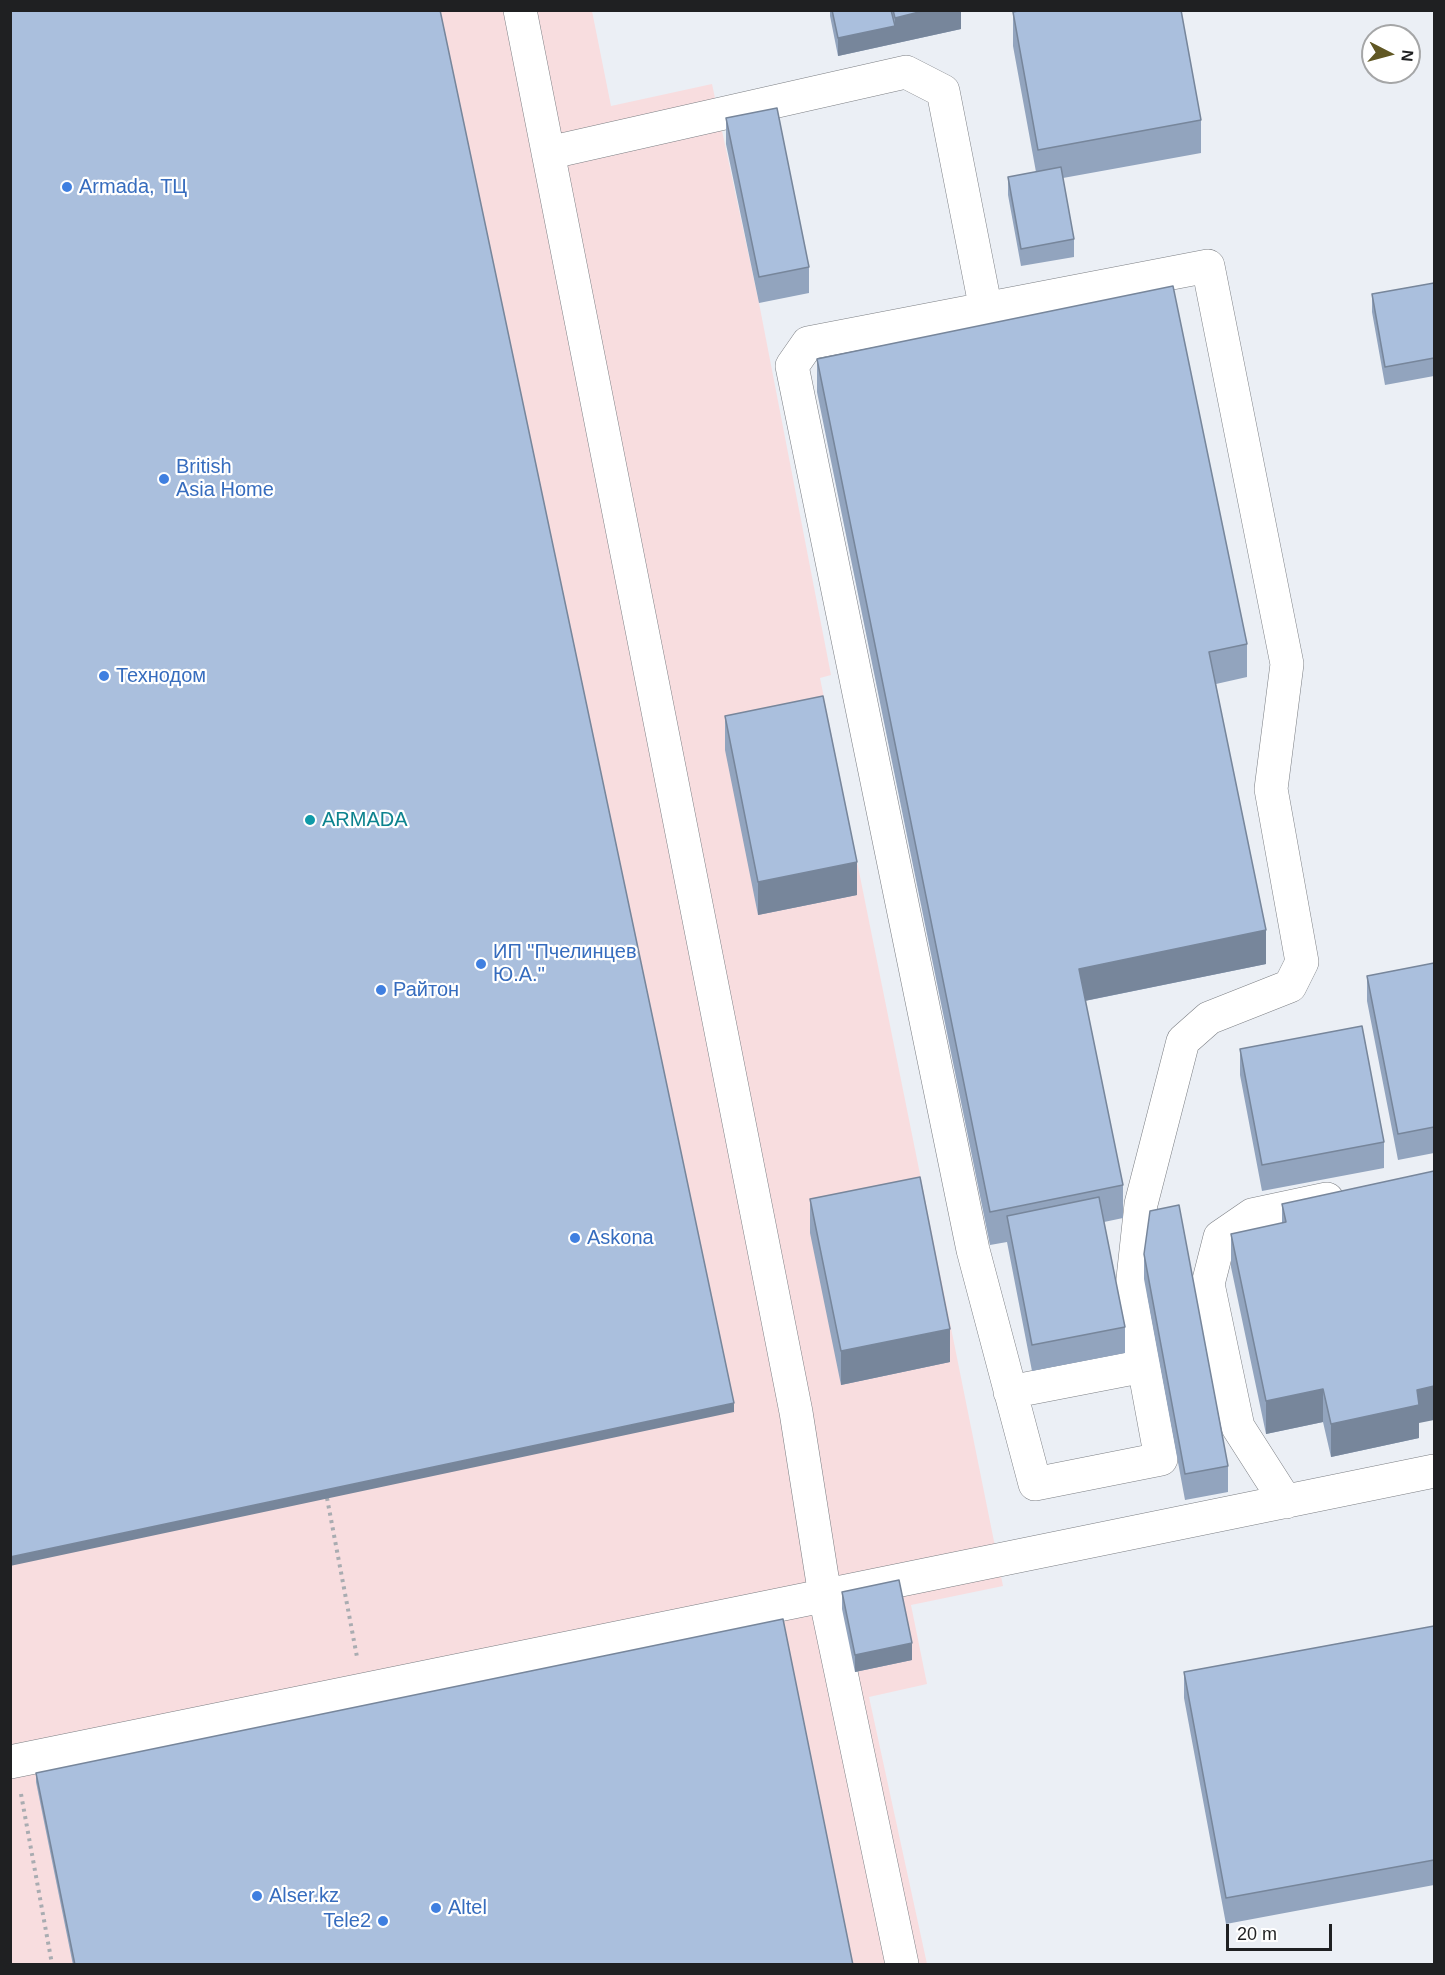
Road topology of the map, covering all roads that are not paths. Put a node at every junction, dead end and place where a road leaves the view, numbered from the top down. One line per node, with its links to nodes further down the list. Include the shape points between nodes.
1 (520, 10): 2 (lane)
2 (548, 153): 3 (lane, via 906,72 943,91); 9 (lane, via 796,1412)
3 (986, 310): 5 (lane, via 1208,266 1287,664 1271,789 1302,962 1290,986 1209,1018 1183,1041 1141,1204 1131,1297); 6 (lane, via 808,343 792,366 973,1250)
4 (1354, 1193): 8 (lane, via 1251,1215 1220,1237 1208,1284 1238,1427)
5 (1144, 1366): 6 (lane); 6 (lane, via 1161,1459 1035,1484)
6 (1010, 1392)
7 (1434, 1471): 8 (lane)
8 (1286, 1502): 9 (lane)
9 (825, 1596): 10 (lane); 11 (lane)
10 (13, 1762)
11 (902, 1965)

